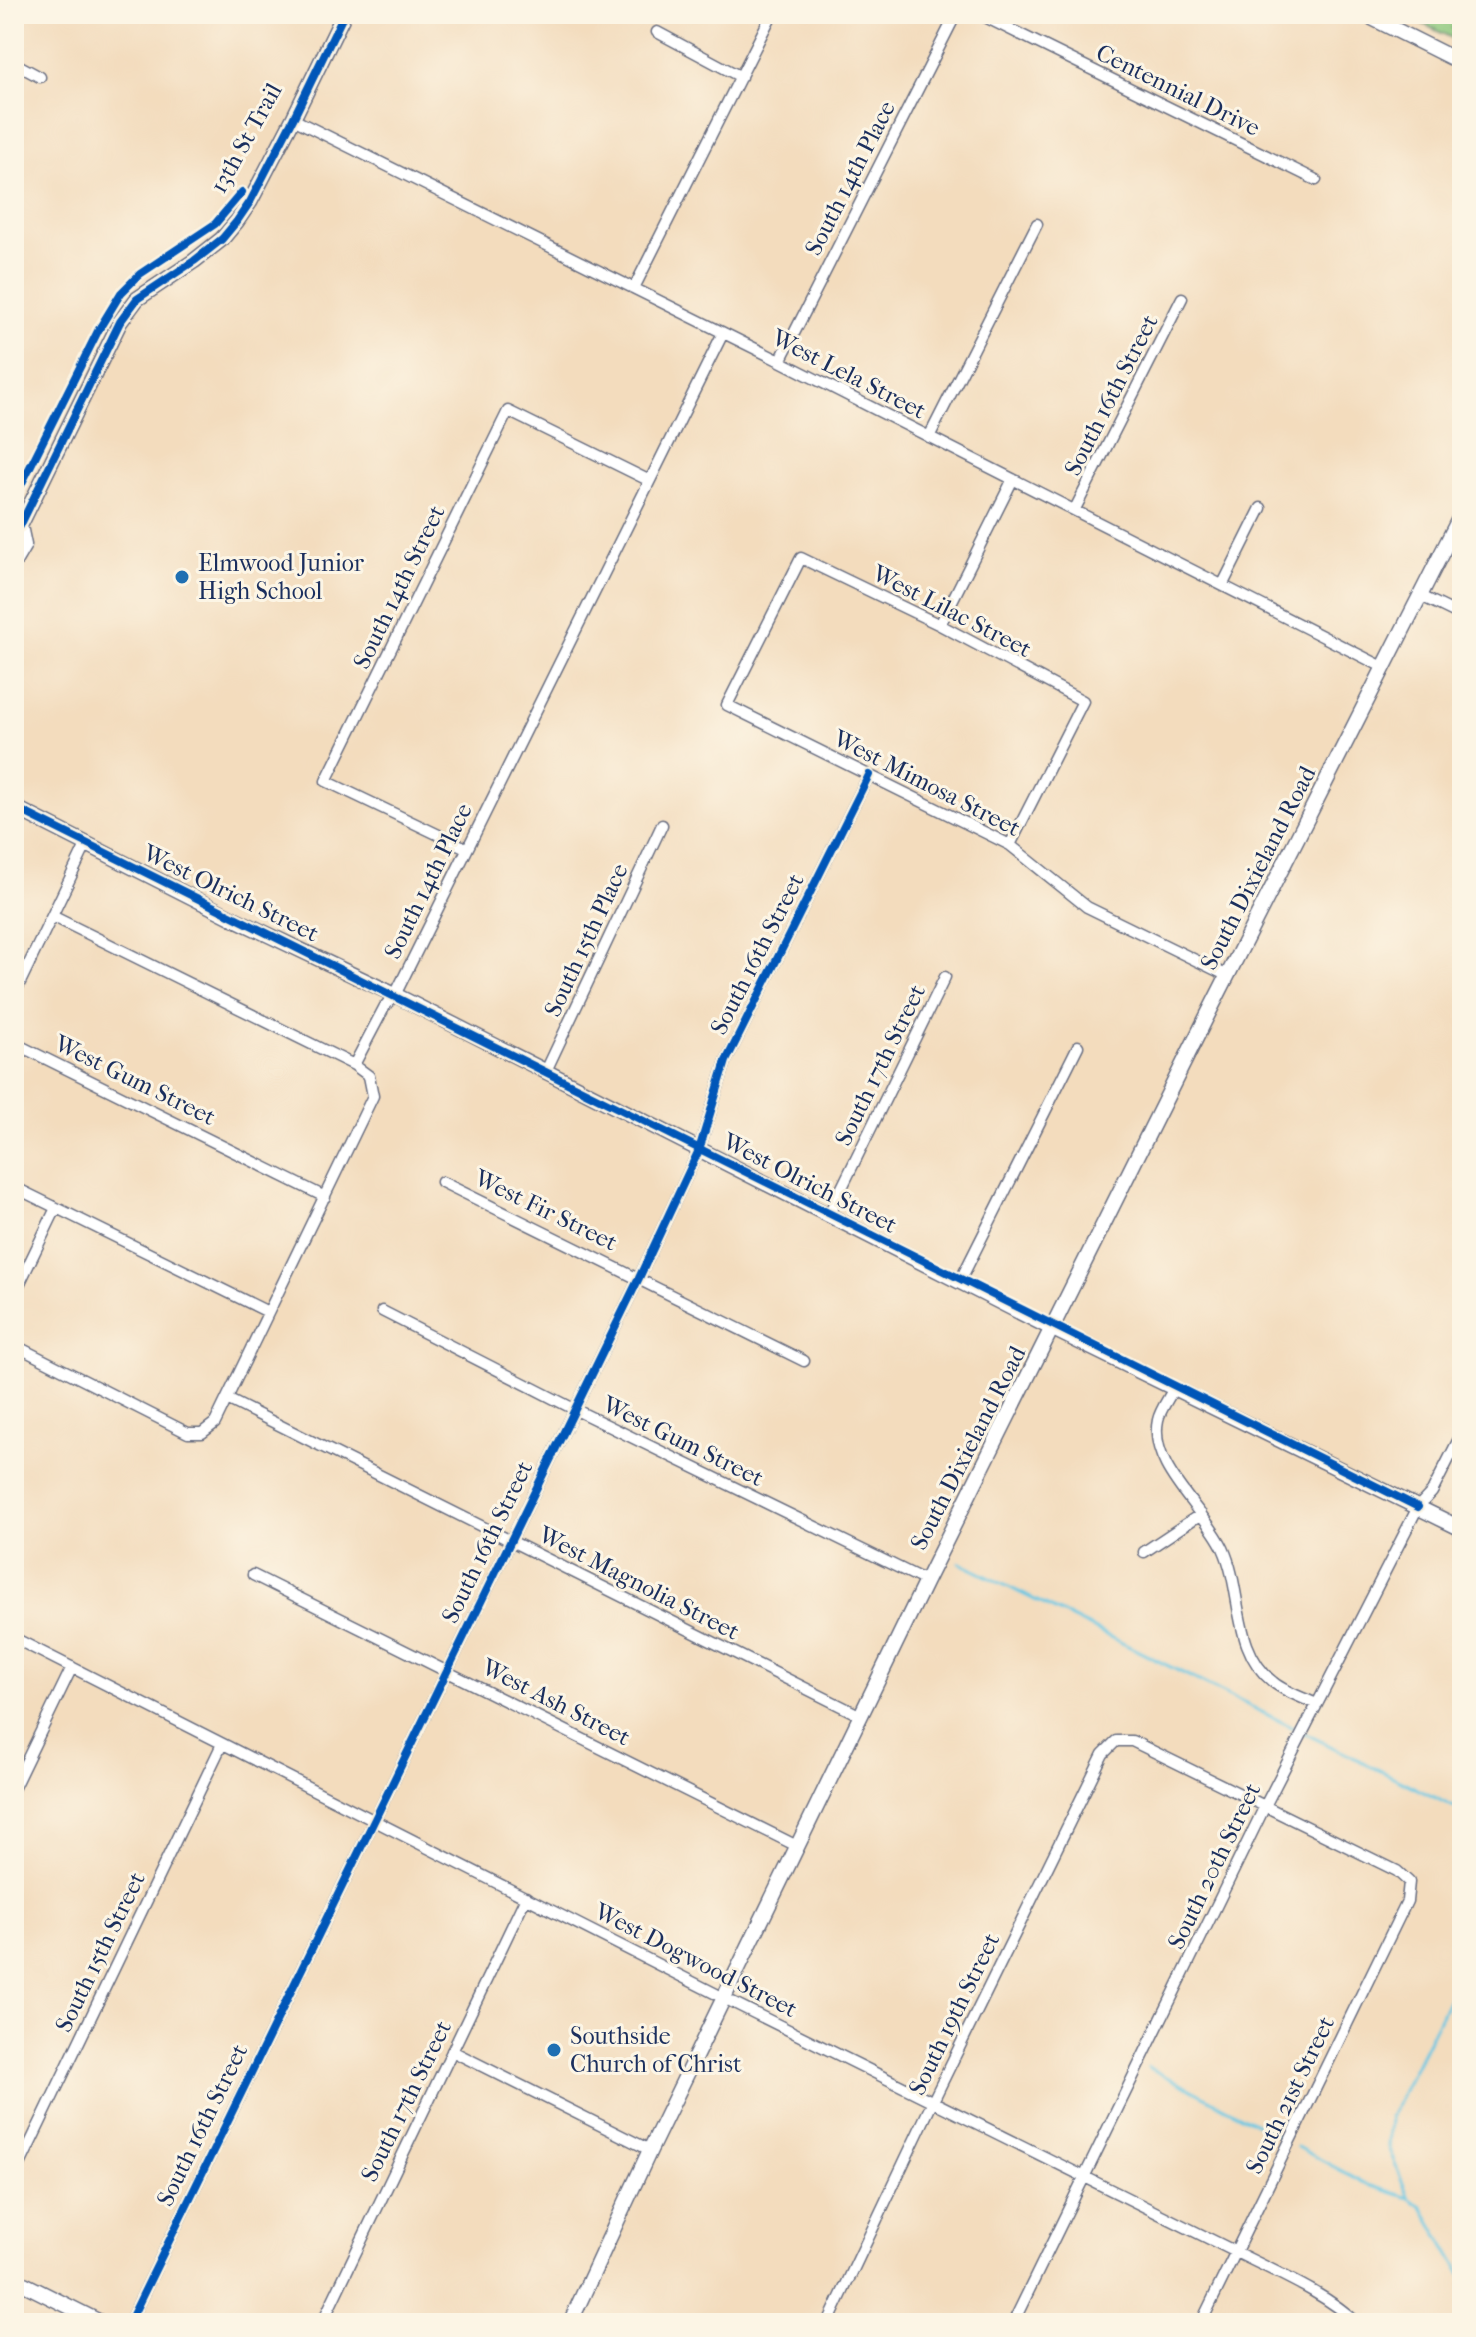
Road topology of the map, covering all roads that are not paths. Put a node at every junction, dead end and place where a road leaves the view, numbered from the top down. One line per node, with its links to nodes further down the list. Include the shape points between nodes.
1 (344, 14): 11 (street)
2 (772, 14): 10 (street)
3 (956, 14): 17 (street, South 14th Place)
4 (979, 14): 12 (street, Centennial Drive)
5 (1364, 14): 8 (street)
6 (657, 32): 10 (street)
7 (14, 63): 9 (street)
8 (1462, 63)
9 (40, 77)
10 (741, 77): 14 (street)
11 (293, 119): 14 (street, West Lela Street); 24 (street, via 250,202 222,239 137,299 120,322)
12 (1316, 180)
13 (1037, 224): 18 (street)
14 (634, 288): 16 (street, West Lela Street)
15 (1182, 298): 22 (street, South 16th Street)
16 (723, 333): 17 (street, West Lela Street); 20 (street, South 14th Place)
17 (780, 361): 18 (street, West Lela Street)
18 (929, 437): 19 (street, West Lela Street)
19 (1013, 479): 22 (street, West Lela Street); 29 (street)
20 (648, 480): 37 (street, South 14th Place); 37 (street, South 14th Street, via 508,411 326,781)
21 (1261, 508): 26 (street)
22 (1075, 509): 26 (street, West Lela Street)
23 (1462, 513): 27 (street, South Dixieland Road)
24 (17, 528): 25 (street, via 24,545)
25 (14, 562)
26 (1223, 584): 30 (street, West Lela Street)
27 (1421, 596): 28 (street); 30 (street, South Dixieland Road)
28 (1462, 616)
29 (940, 625): 31 (street, West Lilac Street, via 801,558); 36 (street, West Lilac Street, via 1083,701)
30 (1385, 668): 39 (street, South Dixieland Road)
31 (727, 705): 32 (street, West Mimosa Street)
32 (869, 775): 36 (street, West Mimosa Street); 47 (street, South 16th Street, via 726,1061)
33 (14, 807): 35 (street, West Olrich Street)
34 (662, 825): 46 (street, South 15th Place)
35 (87, 843): 38 (street); 42 (street, West Olrich Street)
36 (1010, 845): 39 (street, West Mimosa Street, via 1087,907)
37 (466, 848): 42 (street, South 14th Place)
38 (52, 916): 41 (street); 45 (street)
39 (1228, 976): 58 (street, South Dixieland Road)
40 (945, 977): 52 (street, South 17th Street)
41 (14, 995)
42 (395, 995): 45 (street, South 14th Place); 46 (street, West Olrich Street)
43 (14, 1043): 50 (street, West Gum Street)
44 (1078, 1046): 54 (street)
45 (354, 1065): 50 (street, via 369,1076 373,1096)
46 (545, 1073): 47 (street, West Olrich Street)
47 (699, 1150): 52 (street, West Olrich Street); 53 (street, South 16th Street)
48 (442, 1182): 53 (street, West Fir Street)
49 (14, 1187): 51 (street)
50 (325, 1197): 57 (street)
51 (56, 1208): 55 (street); 57 (street)
52 (829, 1214): 54 (street, West Olrich Street)
53 (639, 1278): 60 (street, West Fir Street); 63 (street, South 16th Street)
54 (960, 1281): 58 (street, West Olrich Street)
55 (14, 1295)
56 (382, 1311): 63 (street, West Gum Street)
57 (268, 1312): 62 (street)
58 (1053, 1329): 61 (street, West Olrich Street); 71 (street, South Dixieland Road)
59 (14, 1345): 62 (street, via 181,1430 197,1434 211,1428)
60 (804, 1361)
61 (1174, 1388): 65 (street, West Olrich Street); 66 (street, via 1158,1419 1157,1441 1164,1463)
62 (227, 1399): 68 (street, West Magnolia Street)
63 (574, 1409): 68 (street, South 16th Street); 71 (street, West Gum Street)
64 (1462, 1433): 65 (street, South 20th Street, via 1433,1490)
65 (1418, 1507): 67 (street, West Olrich Street); 75 (street, South 20th Street)
66 (1201, 1514): 69 (street); 75 (street, via 1223,1547 1251,1656 1274,1684)
67 (1462, 1529)
68 (510, 1541): 74 (street, South 16th Street); 76 (street, West Magnolia Street)
69 (1144, 1552)
70 (253, 1575): 74 (street, West Ash Street)
71 (926, 1581): 76 (street, South Dixieland Road)
72 (14, 1638): 73 (street, West Dogwood Street)
73 (72, 1667): 77 (street, West Dogwood Street); 78 (street)
74 (446, 1670): 80 (street, South 16th Street); 81 (street, West Ash Street)
75 (1317, 1704): 79 (street, South 20th Street)
76 (861, 1716): 81 (street, South Dixieland Road)
77 (222, 1744): 80 (street, West Dogwood Street); 87 (street, South 15th Street)
78 (14, 1787)
79 (1265, 1806): 85 (street, South 19th Street, via 1132,1741 1116,1741 1103,1754); 88 (street, South 20th Street); 89 (street, South 21st Street, via 1397,1871 1409,1882 1407,1901)
80 (372, 1820): 82 (street, West Dogwood Street); 92 (street, South 16th Street)
81 (797, 1846): 83 (street, South Dixieland Road)
82 (526, 1897): 83 (street, West Dogwood Street); 84 (street, South 17th Street)
83 (724, 1998): 85 (street, West Dogwood Street); 86 (street, South Dixieland Road)
84 (452, 2051): 86 (street); 93 (street, South 17th Street)
85 (933, 2101): 88 (street, West Dogwood Street); 95 (street, South 19th Street)
86 (650, 2150): 94 (street, South Dixieland Road)
87 (14, 2177)
88 (1085, 2177): 89 (street, West Dogwood Street); 96 (street, South 20th Street)
89 (1236, 2252): 97 (street, South 21st Street); 98 (street, West Dogwood Street)
90 (14, 2279): 91 (street)
91 (102, 2323)
92 (129, 2323)
93 (322, 2323)
94 (570, 2323)
95 (828, 2323)
96 (1013, 2323)
97 (1201, 2323)
98 (1357, 2323)

